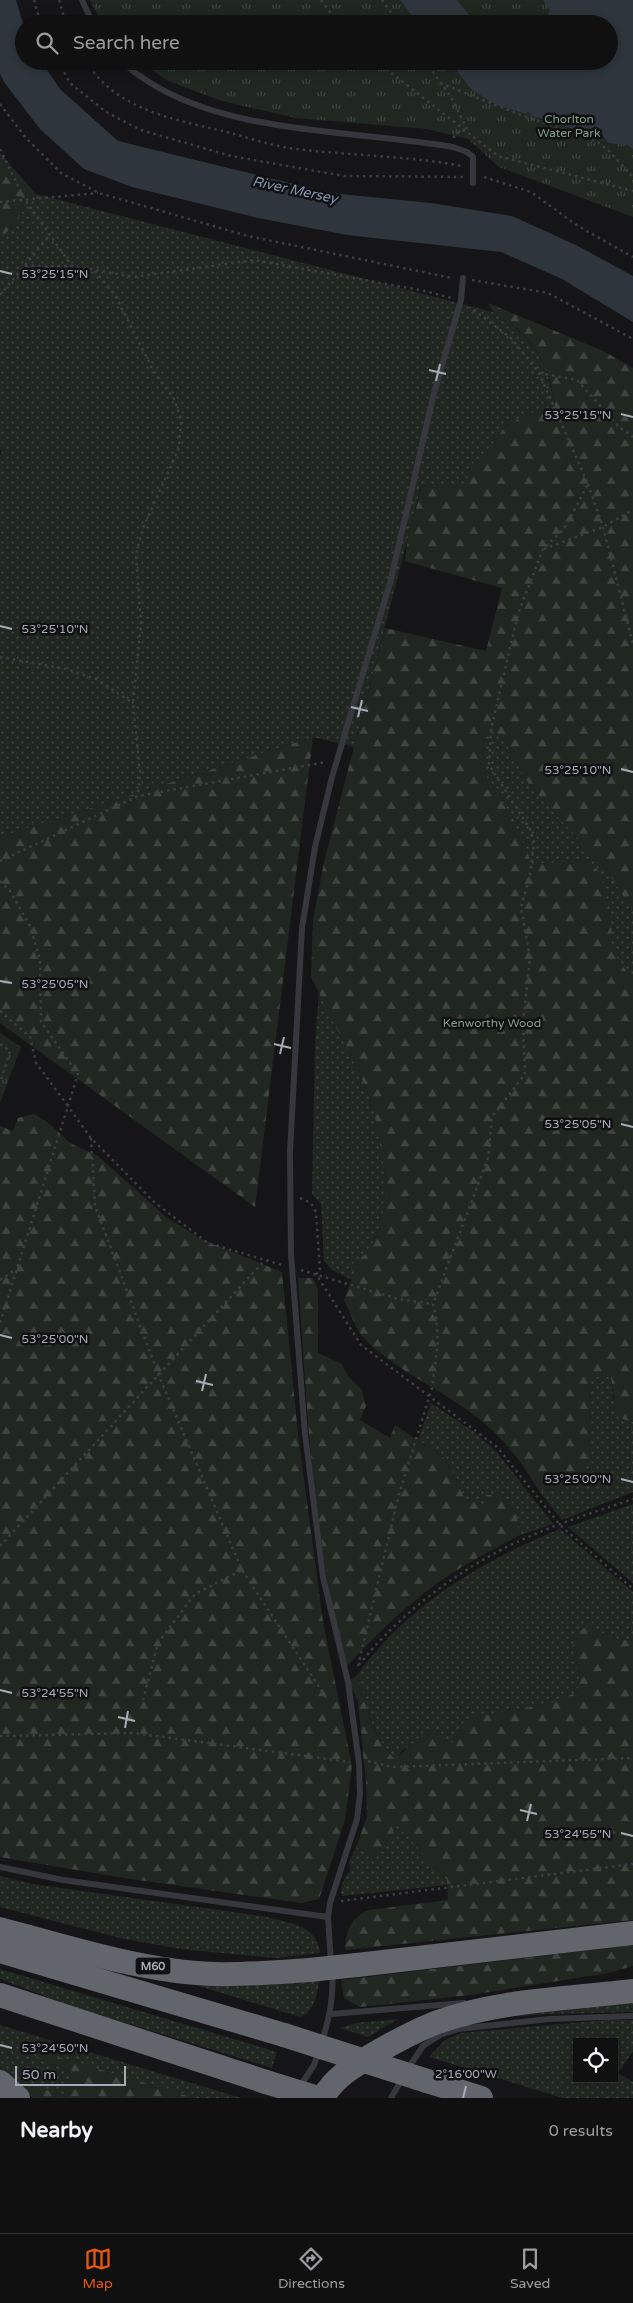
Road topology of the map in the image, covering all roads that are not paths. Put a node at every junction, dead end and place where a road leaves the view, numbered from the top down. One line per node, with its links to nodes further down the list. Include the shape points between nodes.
1 (82, 0): 2 (lane)
2 (89, 15)
3 (130, 70): 4 (lane, via 167,93 224,113 288,126 453,147 473,157)
4 (473, 180)
5 (463, 278): 7 (lane, via 461,300 434,393 390,583 337,760 315,847 302,928 292,1104 292,1268 305,1434 323,1577 348,1682 360,1794 357,1819)
6 (0, 1867): 7 (lane, via 63,1880)
7 (328, 1917): 16 (lane, via 333,1990)
8 (0, 1929): 9 (highway, M60, bridge, via 92,1954 212,1974 309,1970)
9 (633, 1933)
10 (0, 1951): 24 (highway, M60, bridge, via 284,2035)
11 (633, 1991): 13 (highway)
12 (0, 1995): 21 (highway, bridge)
13 (540, 2000): 14 (lane); 22 (highway, via 473,2012 402,2037 352,2067)
14 (488, 2001)
15 (469, 2002): 16 (lane)
16 (331, 2014): 20 (lane, via 314,2065)
17 (633, 2016): 23 (lane, via 549,2019 458,2029 440,2035 418,2053)
18 (0, 2082): 19 (highway)
19 (18, 2098)
20 (293, 2098)
21 (318, 2098)
22 (323, 2098)
23 (391, 2098)
24 (481, 2098)

